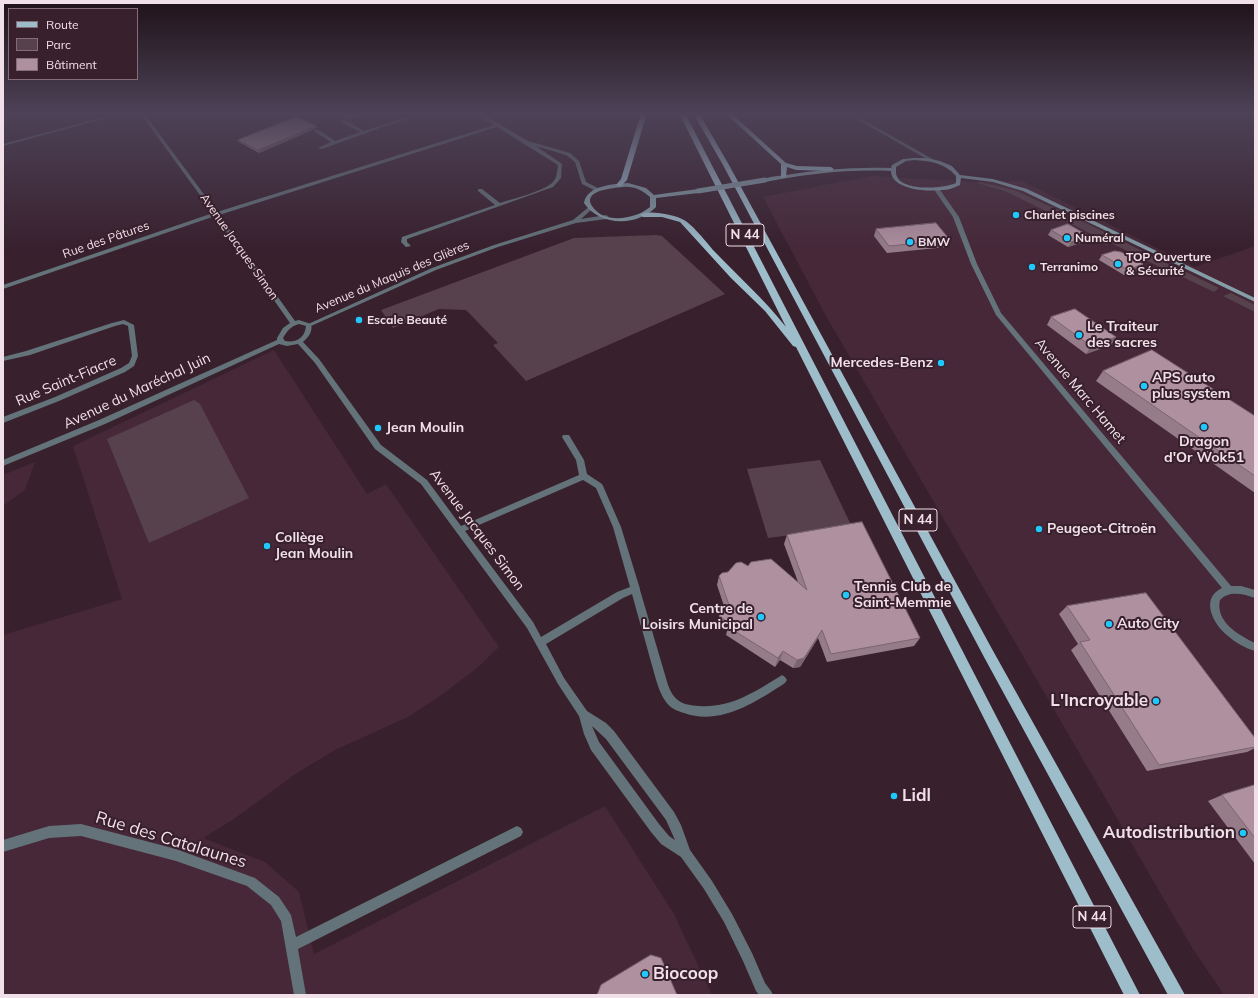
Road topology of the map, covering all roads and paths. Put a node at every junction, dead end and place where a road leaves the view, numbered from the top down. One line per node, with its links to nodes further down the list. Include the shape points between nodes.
1 (176, 160): 24 (street, Avenue Jacques Simon)
2 (388, 160): 24 (street, Rue des Pâtures)
3 (553, 160): 22 (street, via 560,164 558,181 549,188)
4 (576, 160): 19 (street, via 584,183)
5 (630, 160): 17 (main road, via 624,180)
6 (706, 160): 35 (main road, N 44)
7 (723, 160): 56 (main road, N 44, via 988,653)
8 (779, 160): 12 (main road)
9 (912, 160): 14 (main road, via 898,163)
10 (920, 160): 11 (main road)
11 (934, 161): 15 (main road, via 950,167)
12 (784, 164): 13 (main road, via 796,168); 16 (main road)
13 (831, 169): 14 (main road); 16 (main road)
14 (892, 170): 20 (main road, via 893,176 906,185)
15 (959, 176): 20 (main road, via 958,184 947,190); 30 (main road, via 983,178 1025,190)
16 (783, 177): 21 (main road, bridge)
17 (619, 185): 19 (main road); 21 (main road, via 636,187)
18 (480, 190): 22 (street)
19 (598, 190): 23 (main road, via 588,198)
20 (938, 191): 43 (street, Avenue Marc Hamet, via 956,217 974,264 998,314)
21 (654, 197): 25 (main road, via 654,207)
22 (499, 205): 28 (street, via 404,238)
23 (590, 208): 26 (main road); 27 (street, Avenue du Maquis des Glières)
24 (216, 214): 29 (street, Rue des Pâtures); 31 (street, Avenue Jacques Simon)
25 (643, 215): 26 (main road, via 624,219); 35 (main road, via 662,214 682,221 768,309)
26 (606, 217): 27 (street, Avenue du Maquis des Glières)
27 (575, 220): 32 (street, Avenue du Maquis des Glières, via 434,268)
28 (408, 246)
29 (3, 287)
30 (1255, 300)
31 (292, 323): 32 (street, via 303,322); 33 (street)
32 (309, 325): 34 (street)
33 (280, 341): 34 (street, via 287,345); 39 (street, Avenue du Maréchal Juin, via 102,422)
34 (300, 342): 41 (street, Avenue Jacques Simon, via 317,361 378,447 389,458 424,482)
35 (808, 358): 55 (main road, N 44)
36 (3, 359): 37 (street, Rue Saint-Fiacre, via 124,322 130,325 135,356 132,364 123,370)
37 (3, 420)
38 (566, 437): 40 (street, via 580,460)
39 (3, 463)
40 (583, 476): 41 (street); 42 (street, via 599,486 617,526)
41 (459, 530): 45 (street, Avenue Jacques Simon)
42 (636, 589): 45 (street, via 620,595); 47 (street, via 663,686 670,700 684,710 719,712 738,706)
43 (1229, 590): 44 (street); 46 (street, via 1221,592 1216,598 1216,614 1231,633)
44 (1255, 594)
45 (541, 642): 48 (street, Avenue Jacques Simon, via 561,681)
46 (1255, 647)
47 (782, 680)
48 (583, 714): 51 (street, Avenue Jacques Simon, via 610,735 670,816); 51 (street, Avenue Jacques Simon, via 595,746 655,828 665,840)
49 (517, 832): 52 (street)
50 (3, 846): 52 (street, Rue des Catalaunes, via 49,832 81,830 176,856 251,882 275,901 287,919)
51 (685, 853): 53 (street, Avenue Jacques Simon, via 728,918)
52 (291, 946): 54 (street, Rue des Catalaunes)
53 (762, 992)
54 (300, 995)
55 (1132, 995)
56 (1177, 995)

